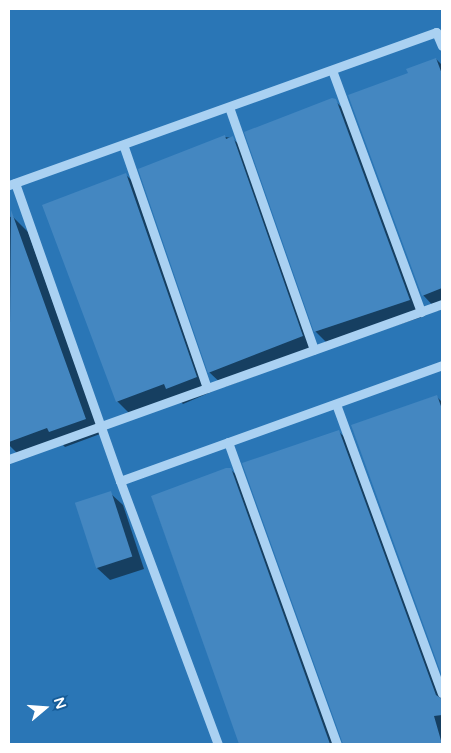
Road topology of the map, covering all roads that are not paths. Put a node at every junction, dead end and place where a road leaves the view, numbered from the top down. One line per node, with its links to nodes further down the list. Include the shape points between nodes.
1 (442, 46): 2 (lane, via 436,32)
2 (332, 70): 3 (lane); 7 (lane)
3 (229, 107): 4 (lane); 8 (lane)
4 (124, 147): 5 (lane); 10 (lane)
5 (12, 184): 12 (lane)
6 (442, 304): 7 (lane)
7 (421, 312): 8 (lane)
8 (314, 350): 10 (lane)
9 (441, 367): 11 (lane)
10 (207, 388): 12 (lane)
11 (336, 404): 13 (lane); 16 (lane)
12 (102, 427): 14 (lane); 15 (lane)
13 (228, 442): 15 (lane); 18 (lane)
14 (9, 459)
15 (120, 481): 17 (lane)
16 (442, 693)
17 (218, 744)
18 (337, 744)

